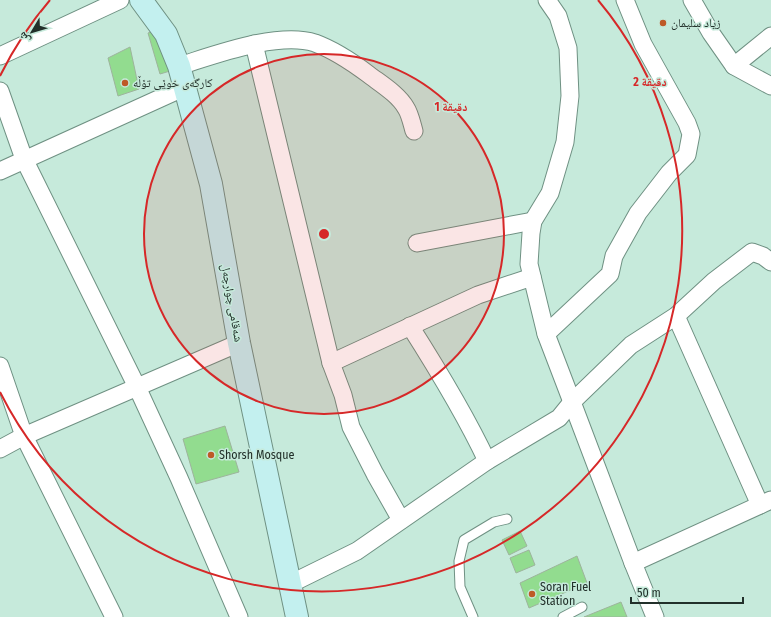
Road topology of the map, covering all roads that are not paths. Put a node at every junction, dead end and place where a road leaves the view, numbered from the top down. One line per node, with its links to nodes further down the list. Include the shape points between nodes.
1 (120, 0): 8 (street)
2 (141, 0): 9 (main road, شەقامی چوارچەل, via 166,34)
3 (547, 0): 17 (street, via 558,16 568,48 570,96 564,142 550,193)
4 (625, 0): 23 (street, via 643,44 691,134 686,155 638,213 614,256 610,274)
5 (692, 0): 10 (street)
6 (771, 36): 10 (street)
7 (254, 44): 9 (street); 14 (street, via 290,39 314,43 332,50 392,92 407,108); 25 (street)
8 (0, 56)
9 (179, 66): 12 (main road, شەقامی چوارچەل)
10 (734, 66): 11 (street)
11 (771, 86)
12 (186, 87): 15 (street); 24 (main road, شەقامی چوارچەل, via 211,184)
13 (0, 92): 15 (street)
14 (414, 131)
15 (24, 159): 16 (street); 27 (street)
16 (0, 170)
17 (533, 221): 18 (street); 20 (street, via 530,264)
18 (417, 243)
19 (771, 262): 21 (street, via 752,252 714,281)
20 (532, 277): 22 (street, via 478,295); 23 (street)
21 (676, 316): 28 (street, via 631,345); 32 (street)
22 (410, 326): 25 (street); 31 (street, via 453,396)
23 (546, 334): 28 (street)
24 (239, 343): 27 (street); 36 (main road, شەقامی چوارچەل)
25 (331, 363): 34 (street, via 351,427)
26 (0, 366): 29 (street)
27 (137, 387): 29 (street); 39 (street)
28 (572, 402): 31 (street, via 558,418); 35 (street)
29 (24, 436): 30 (street); 38 (street)
30 (0, 449)
31 (488, 461): 34 (street)
32 (765, 503): 35 (street)
33 (508, 519): 41 (lane, via 494,522 464,540 459,561 460,587)
34 (401, 520): 36 (street, via 357,551)
35 (632, 563): 43 (street)
36 (290, 584): 40 (main road, شەقامی چوارچەل)
37 (582, 607): 42 (lane)
38 (114, 617)
39 (239, 617)
40 (297, 617)
41 (472, 617)
42 (563, 617)
43 (655, 617)

